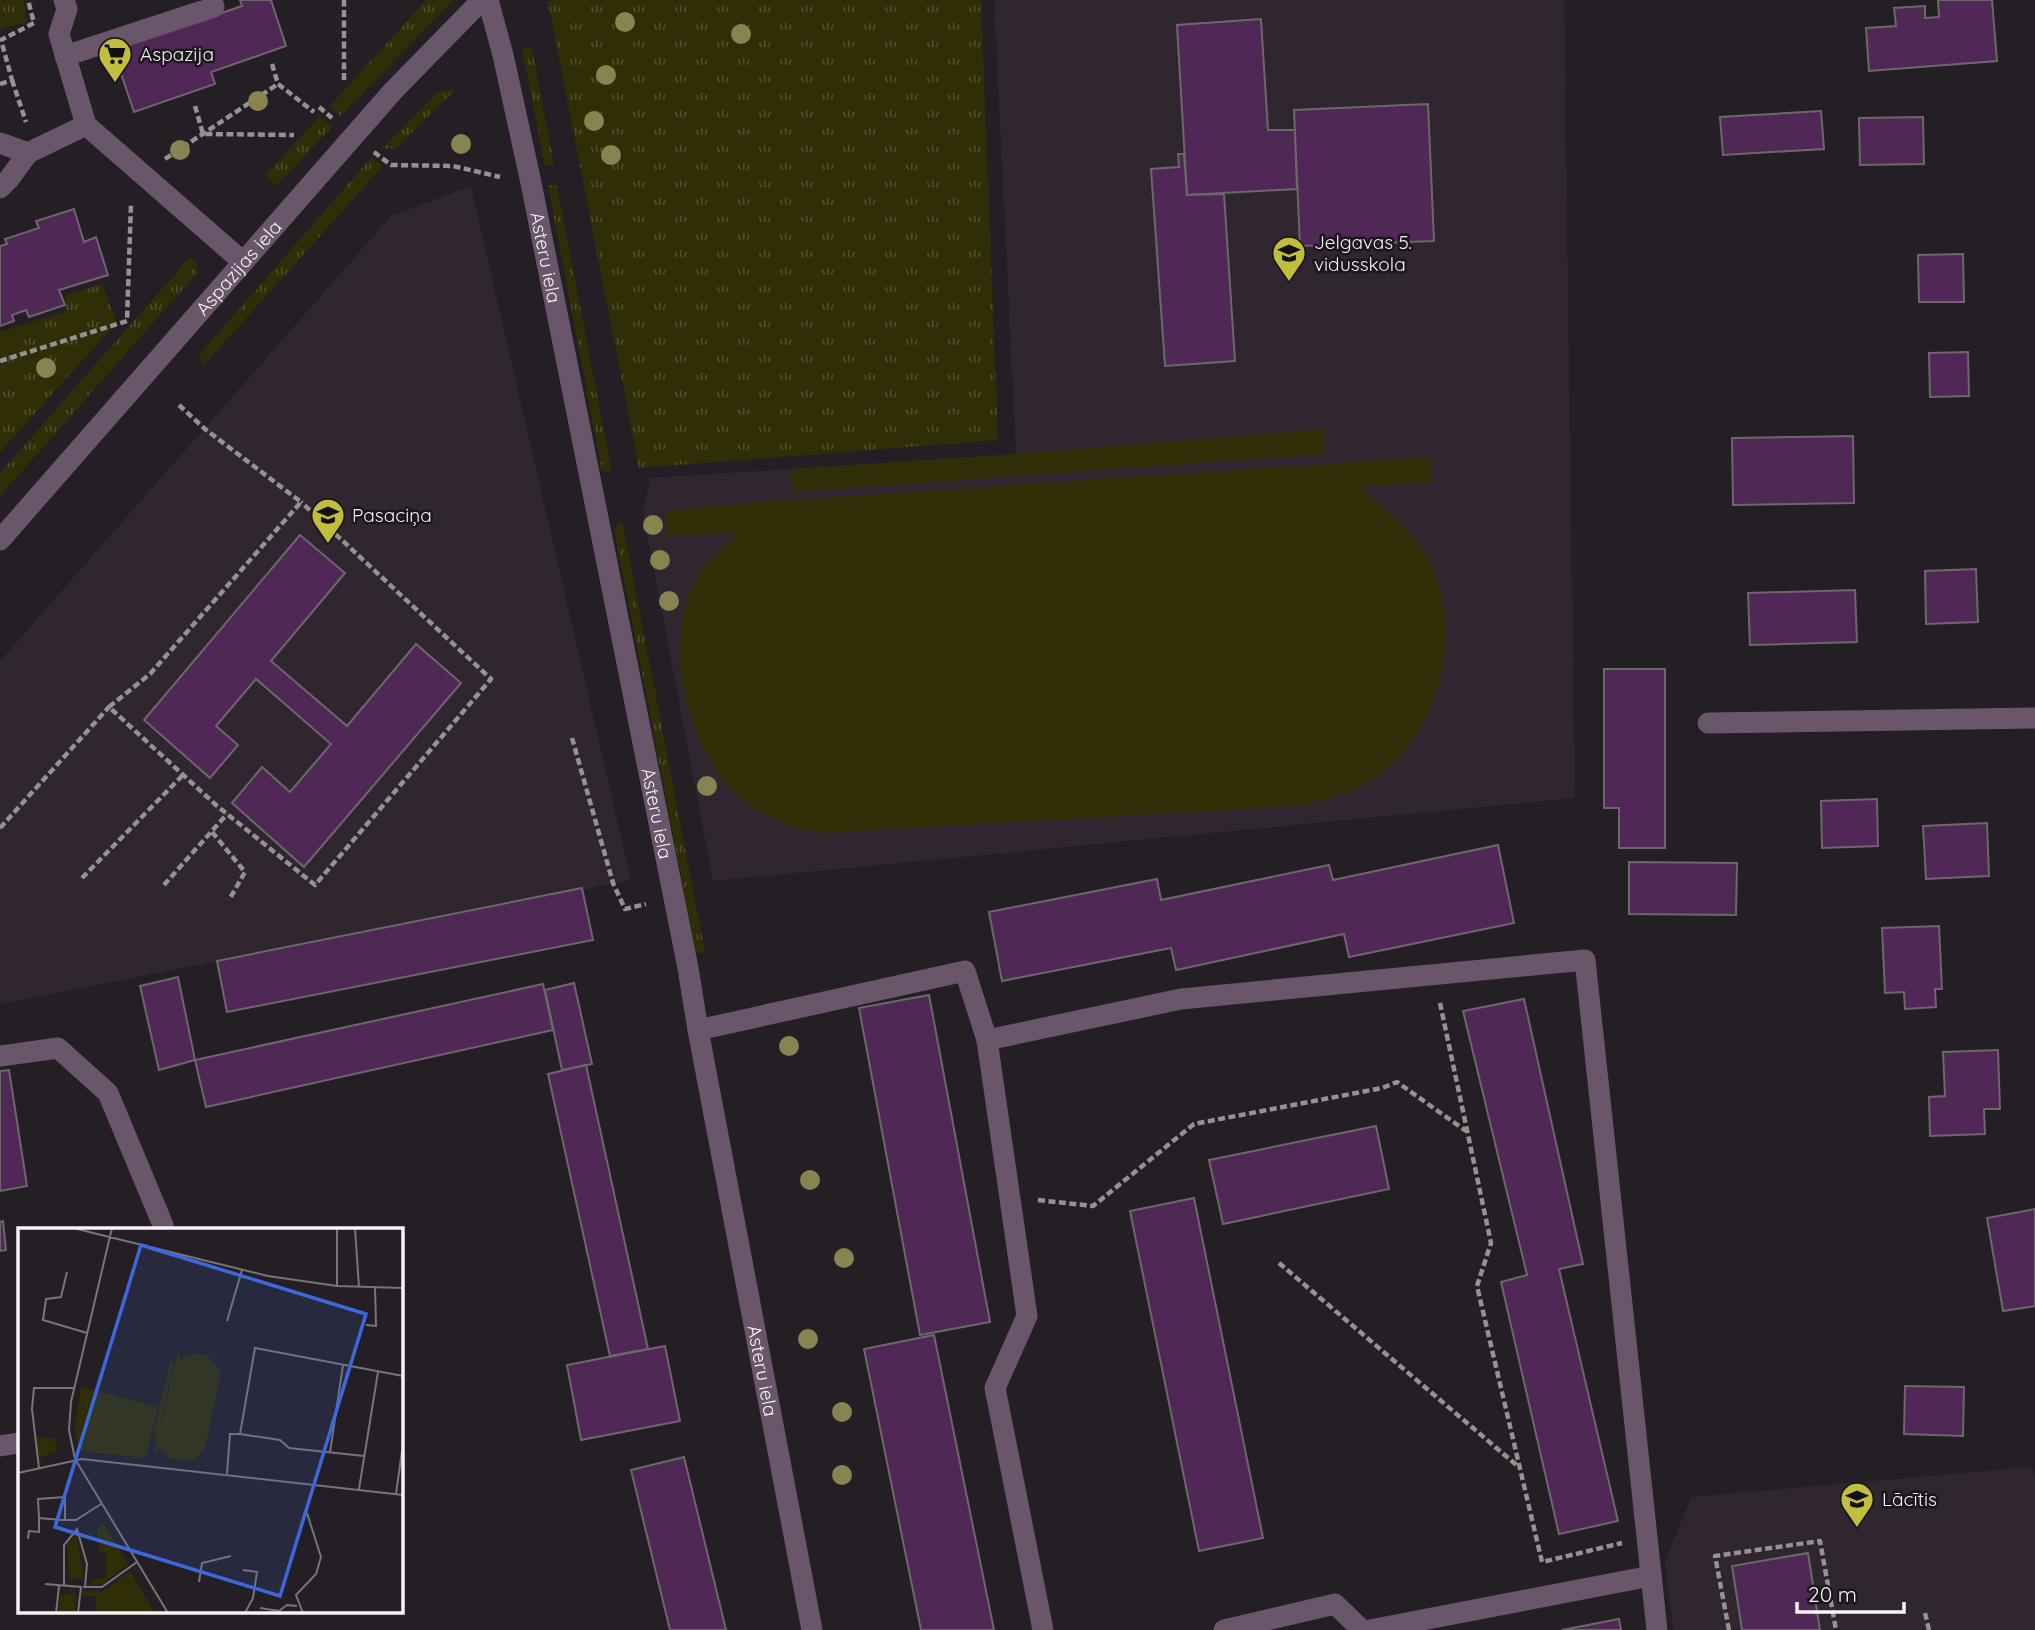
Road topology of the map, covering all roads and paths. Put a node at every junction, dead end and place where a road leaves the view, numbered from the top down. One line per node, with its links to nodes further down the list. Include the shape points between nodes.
1 (28, 0): 7 (path, via 34,23)
2 (64, 0): 8 (street, via 67,9 59,34)
3 (212, 0): 8 (street, via 214,7)
4 (344, 0): 11 (path)
5 (482, 0): 27 (street, Aspazijas iela, via 393,91)
6 (488, 0): 42 (street, Asteru iela, via 530,178)
7 (0, 40): 10 (path)
8 (65, 56): 16 (street)
9 (272, 64): 13 (path)
10 (12, 80): 12 (path); 17 (path)
11 (344, 80)
12 (0, 84)
13 (278, 84): 15 (path); 18 (path)
14 (195, 106): 18 (path)
15 (314, 112)
16 (86, 125): 21 (street); 27 (street)
17 (28, 128)
18 (203, 134): 19 (path); 22 (path)
19 (294, 135)
20 (0, 143): 21 (street)
21 (28, 153): 25 (street)
22 (156, 165)
23 (391, 165): 24 (path, via 453,166)
24 (507, 179)
25 (0, 188)
26 (131, 204): 28 (path, via 127,321)
27 (243, 262): 31 (street, Aspazijas iela)
28 (0, 361)
29 (179, 405): 30 (path)
30 (301, 502): 32 (path, via 150,674); 37 (path, via 491,680 315,885)
31 (0, 540)
32 (109, 707): 36 (path); 38 (path)
33 (2035, 718): 34 (street)
34 (1709, 723)
35 (572, 738): 42 (path, via 613,883 625,909)
36 (183, 775): 37 (path); 40 (path)
37 (227, 814): 39 (path)
38 (0, 828)
39 (212, 832): 41 (path); 43 (path, via 245,872)
40 (82, 878)
41 (164, 885)
42 (674, 898): 45 (street, Asteru iela)
43 (229, 900)
44 (1434, 975): 46 (street, via 1181,999); 48 (path); 55 (street, via 1585,960)
45 (698, 1030): 46 (street, via 965,971); 58 (street, Asteru iela)
46 (987, 1040): 49 (street)
47 (0, 1056): 50 (street, via 58,1048 108,1093)
48 (1467, 1132): 49 (path, via 1397,1082 1194,1124 1093,1206); 54 (path, via 1491,1243 1477,1286)
49 (1009, 1197): 59 (street, via 1027,1316 995,1388)
50 (163, 1224)
51 (1279, 1263): 54 (path)
52 (18, 1443): 53 (street)
53 (0, 1446)
54 (1520, 1468): 55 (path, via 1542,1562)
55 (1646, 1537): 56 (street)
56 (1651, 1576): 62 (street); 63 (street)
57 (1925, 1613): 66 (path)
58 (812, 1630)
59 (1043, 1630)
60 (1224, 1630): 61 (street, via 1335,1604)
61 (1362, 1630)
62 (1370, 1630)
63 (1657, 1630)
64 (1729, 1630): 65 (path, via 1715,1556 1820,1541)
65 (1836, 1630)
66 (1929, 1630)

